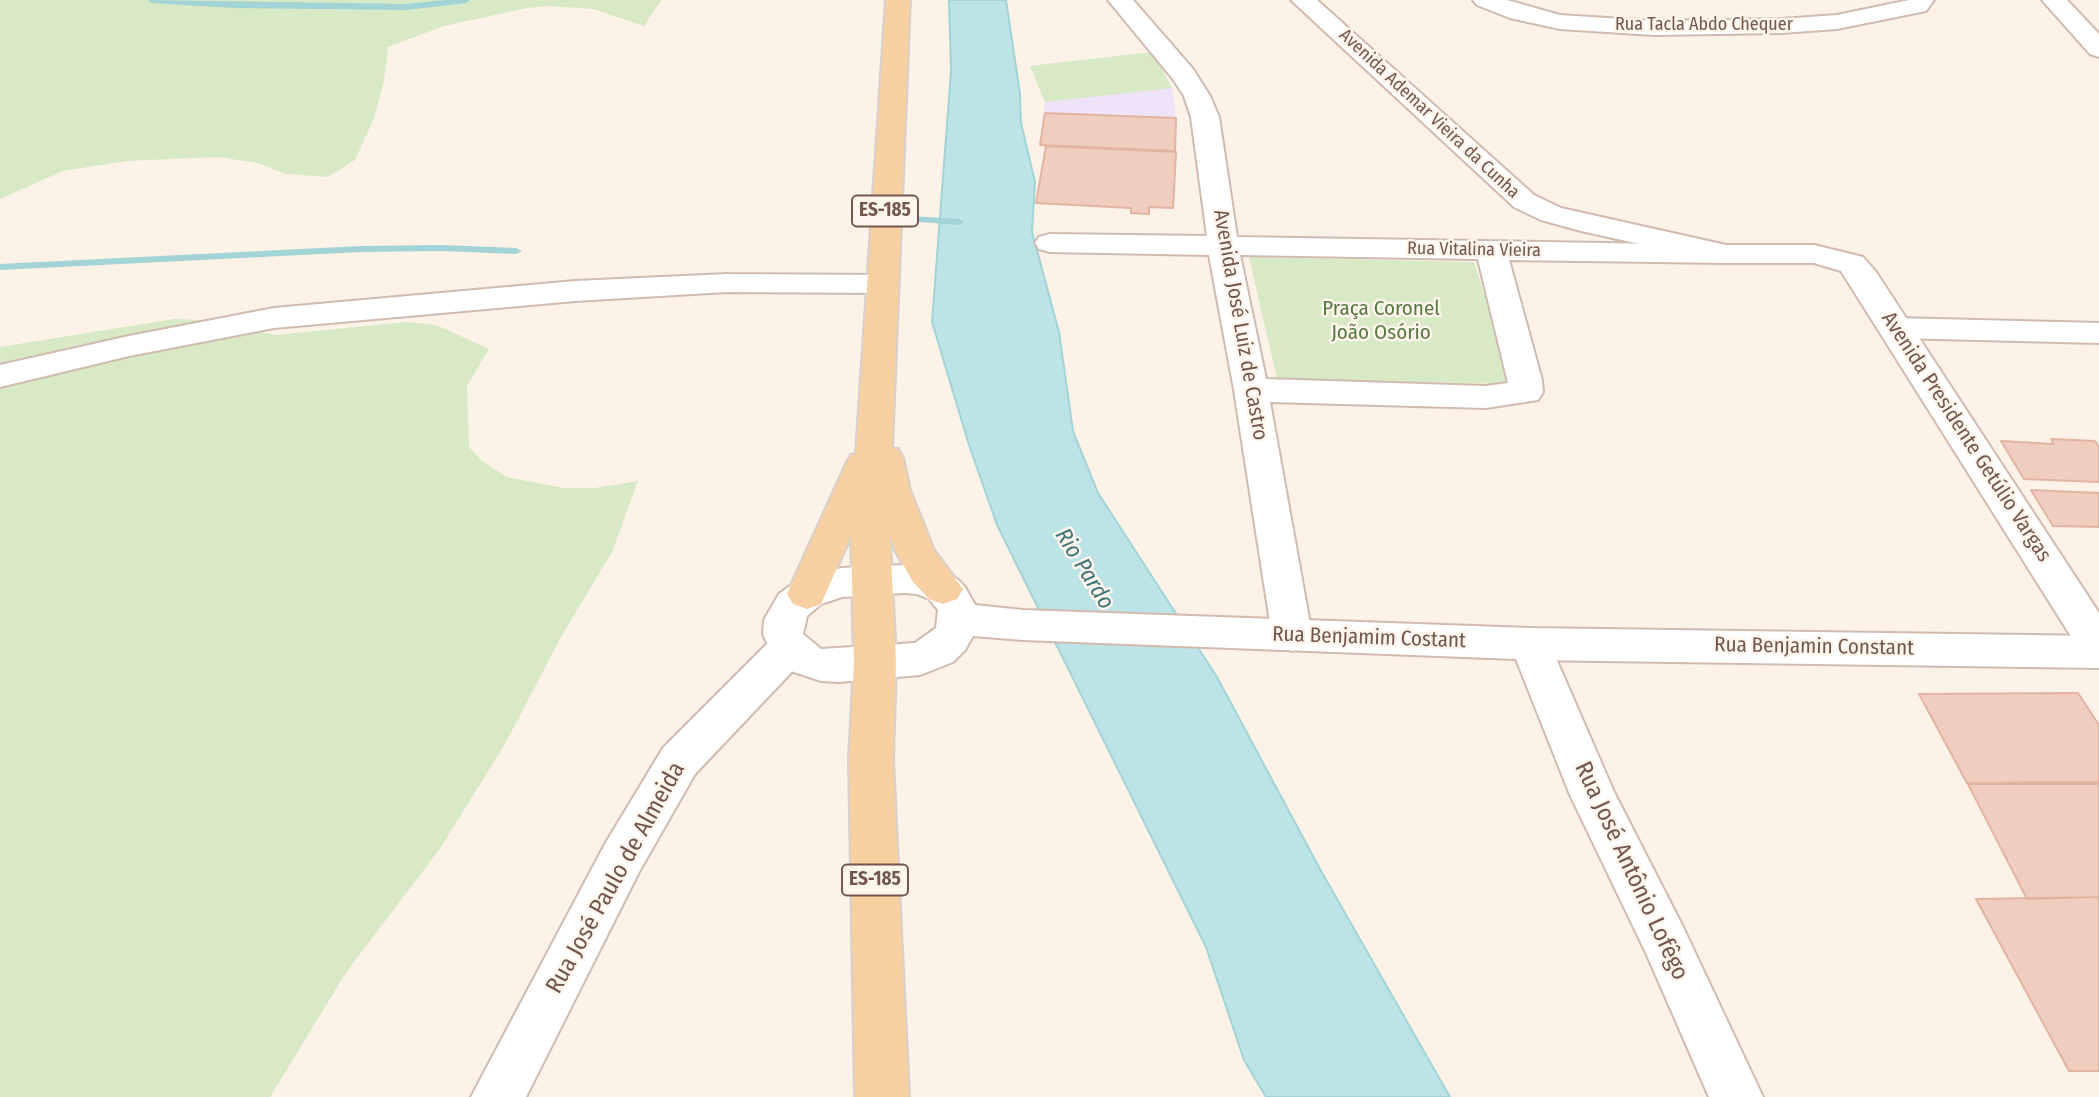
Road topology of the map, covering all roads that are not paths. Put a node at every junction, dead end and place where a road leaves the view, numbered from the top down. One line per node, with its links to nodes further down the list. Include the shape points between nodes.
1 (898, 0): 13 (main road, ES-185)
2 (1120, 0): 10 (street, Avenida José Luiz de Castro, via 1197,96 1210,144)
3 (1303, 0): 12 (street, Avenida Ademar Vieira da Cunha, via 1524,201 1592,225)
4 (1485, 0): 7 (street, Rua Tacla Abdo Chequer, via 1560,22 1654,28 1837,22)
5 (1891, 0): 7 (street)
6 (2054, 0): 8 (street)
7 (1919, 3)
8 (2099, 48)
9 (1050, 243): 10 (street, Rua Vitalina Vieira)
10 (1223, 246): 11 (street, Rua Vitalina Vieira); 17 (street, Avenida José Luiz de Castro)
11 (1490, 251): 12 (street, Rua Vitalina Vieira); 17 (street, via 1525,392 1486,397)
12 (1726, 254): 14 (street, Avenida Presidente Getúlio Vargas, via 1814,254 1840,259 1860,272)
13 (881, 284): 16 (street, via 727,284 575,291 274,318); 18 (main road, ES-185)
14 (1897, 328): 15 (street); 24 (street, Avenida Presidente Getúlio Vargas)
15 (2099, 333)
16 (0, 376)
17 (1251, 390): 22 (street, Avenida José Luiz de Castro)
18 (877, 422): 19 (main road, via 864,464); 20 (main road, ES-185, via 870,521); 21 (main road, via 906,532)
19 (807, 594): 20 (street, via 841,583); 25 (street, via 784,620)
20 (873, 598): 21 (street, via 921,580); 27 (main road, ES-185)
21 (951, 604): 22 (street, Rua Benjamim Costant, via 1023,625); 27 (street, via 951,639 938,651 920,659)
22 (1292, 635): 23 (street, Rua Benjamim Costant)
23 (1530, 643): 26 (street, Rua Benjamin Constant); 30 (street, Rua José Antônio Lofêgo, via 1593,795)
24 (2099, 646)
25 (789, 648): 27 (street, via 821,665); 28 (street, Rua José Paulo de Almeida, via 679,761 622,858)
26 (2099, 652)
27 (875, 663): 29 (main road, ES-185, via 871,759)
28 (498, 1097)
29 (882, 1097)
30 (1736, 1097)

